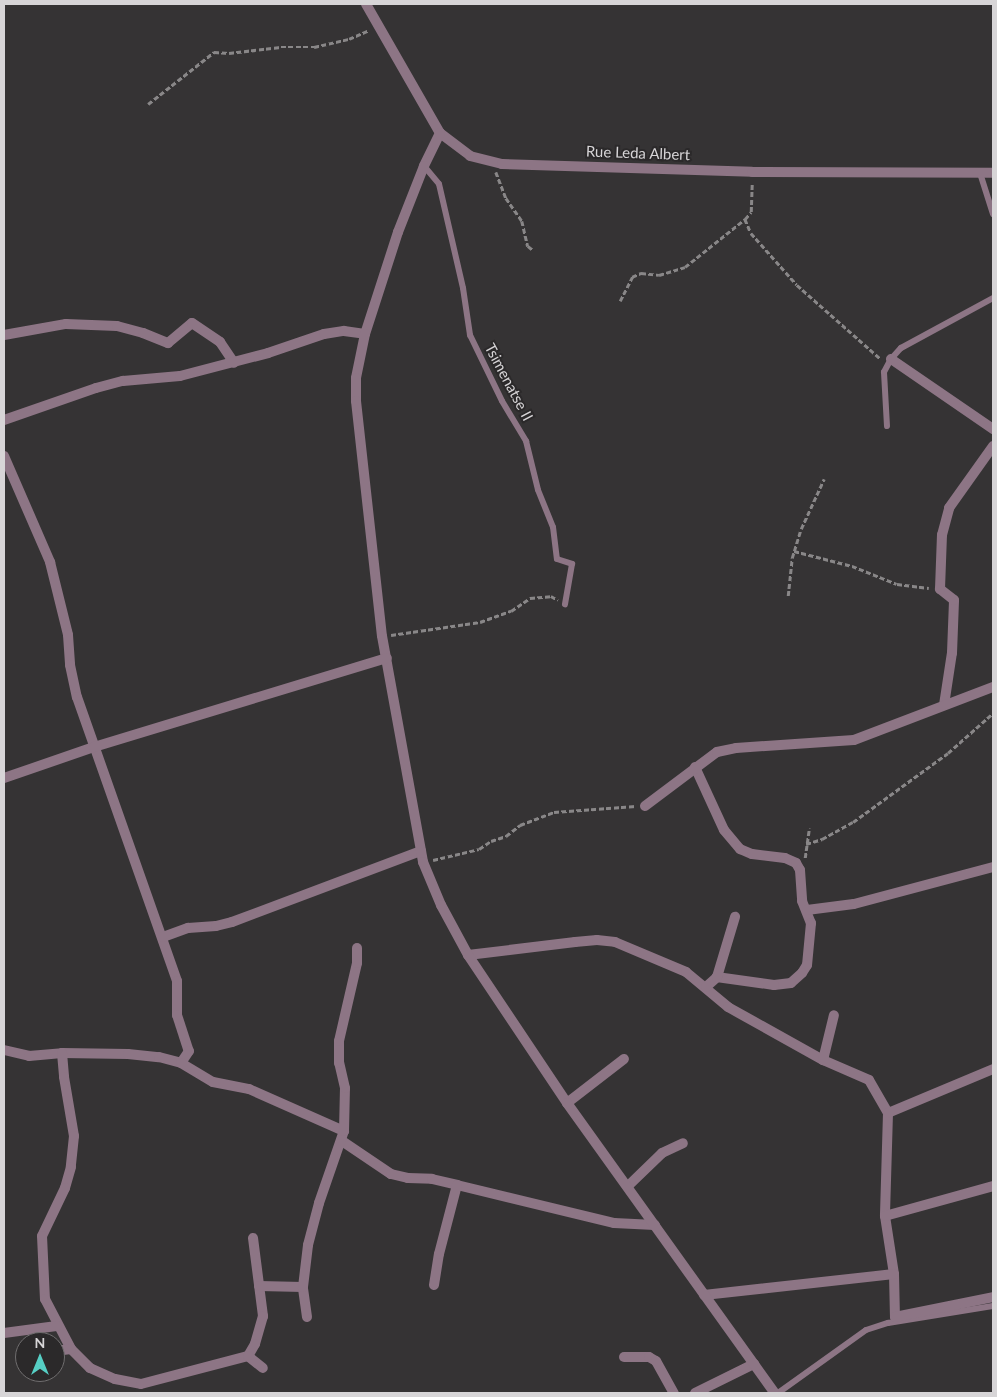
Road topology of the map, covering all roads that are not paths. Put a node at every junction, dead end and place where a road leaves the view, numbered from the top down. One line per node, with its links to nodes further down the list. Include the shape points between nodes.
1 (366, 4): 2 (street, Rue Leda Albert)
2 (440, 133): 3 (street); 4 (street, Rue Leda Albert, via 470,156 502,164 752,172)
3 (424, 166): 8 (street, via 398,232); 17 (lane, Tsimenatse II, via 439,184 461,278 470,335 502,401 526,441 538,490 552,527 557,559 572,564)
4 (980, 172): 5 (street, Rue Leda Albert); 6 (lane)
5 (993, 173)
6 (993, 214)
7 (993, 298): 10 (lane, via 901,348)
8 (365, 334): 11 (street, via 344,331 324,334); 18 (street, via 356,378 356,401)
9 (4, 335): 11 (street, via 66,324 118,326 168,344 192,323 220,342)
10 (889, 362): 13 (lane, via 884,372); 14 (street)
11 (234, 363): 12 (street, via 180,376 123,381)
12 (4, 420)
13 (887, 426)
14 (993, 428)
15 (993, 446): 20 (street, via 950,508 942,535 940,588 954,600 952,653)
16 (4, 456): 21 (street, via 50,562 68,635 76,697)
17 (565, 604)
18 (387, 658): 21 (street); 25 (street)
19 (993, 687): 20 (street)
20 (944, 704): 22 (street, via 854,740 736,748 718,752)
21 (94, 747): 23 (street); 29 (street)
22 (695, 767): 24 (street); 27 (street, via 724,830 740,848 752,854 785,858 796,863 800,870 802,901)
23 (4, 778)
24 (645, 806)
25 (421, 851): 29 (street, via 232,922 188,928); 31 (street, via 441,905)
26 (993, 867): 27 (street, via 854,904)
27 (807, 910): 32 (street, via 811,923 807,965 791,983 774,985)
28 (735, 917): 32 (street)
29 (163, 937): 39 (street, via 177,981 177,1015 189,1051)
30 (357, 948): 43 (street, via 357,963 339,1041 339,1063 345,1088)
31 (468, 955): 33 (street, via 597,940 615,942 686,972); 41 (street)
32 (718, 976): 33 (street)
33 (706, 987): 38 (street, via 728,1007)
34 (834, 1015): 38 (street)
35 (4, 1050): 36 (street, via 29,1056)
36 (62, 1053): 39 (street, via 128,1054); 59 (street, via 74,1136 71,1167 65,1188 42,1236 45,1299)
37 (624, 1059): 41 (street)
38 (822, 1060): 42 (street, via 869,1080)
39 (181, 1063): 43 (street, via 213,1082 249,1089)
40 (993, 1069): 42 (street)
41 (567, 1103): 46 (street)
42 (888, 1114): 48 (street)
43 (343, 1136): 45 (street, via 391,1174); 54 (street, via 308,1245)
44 (683, 1143): 46 (street, via 662,1153)
45 (457, 1185): 49 (street, via 614,1223); 52 (street)
46 (628, 1186): 49 (street)
47 (993, 1186): 48 (street)
48 (885, 1216): 51 (street)
49 (655, 1225): 55 (street)
50 (253, 1238): 53 (street)
51 (894, 1274): 55 (street); 56 (street, via 894,1317)
52 (434, 1285)
53 (259, 1286): 54 (street); 63 (street, via 263,1316)
54 (304, 1287): 58 (street)
55 (704, 1295): 65 (street)
56 (993, 1297)
57 (993, 1306): 70 (lane, via 888,1323 866,1330)
58 (307, 1317)
59 (57, 1326): 60 (street); 61 (street)
60 (4, 1333)
61 (71, 1349): 62 (street); 67 (street, via 90,1368)
62 (65, 1350)
63 (248, 1356): 66 (street); 67 (street)
64 (624, 1357): 68 (street, via 649,1357 656,1361)
65 (754, 1364): 69 (street); 70 (street)
66 (263, 1368)
67 (141, 1389)
68 (674, 1393)
69 (695, 1393)
70 (777, 1393)

